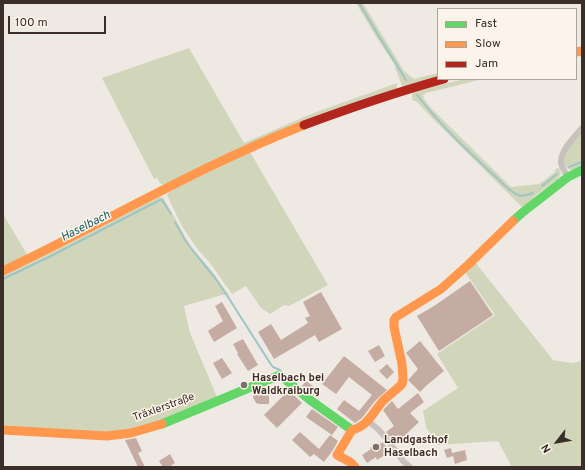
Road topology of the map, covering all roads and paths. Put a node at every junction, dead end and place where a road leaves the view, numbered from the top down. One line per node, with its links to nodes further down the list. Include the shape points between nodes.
1 (441, 80): 5 (street, via 361,104 237,154)
2 (582, 128): 4 (street, via 560,161)
3 (582, 170): 4 (street)
4 (568, 177): 6 (street, via 523,212 441,289 396,317 394,327 403,382 382,402)
5 (3, 271)
6 (368, 421): 8 (street, via 358,429); 10 (street)
7 (3, 430): 8 (street, Träxlerstraße, via 107,436 131,433 159,425 280,375)
8 (352, 430): 9 (street, via 337,455)
9 (355, 467)
10 (410, 467)

